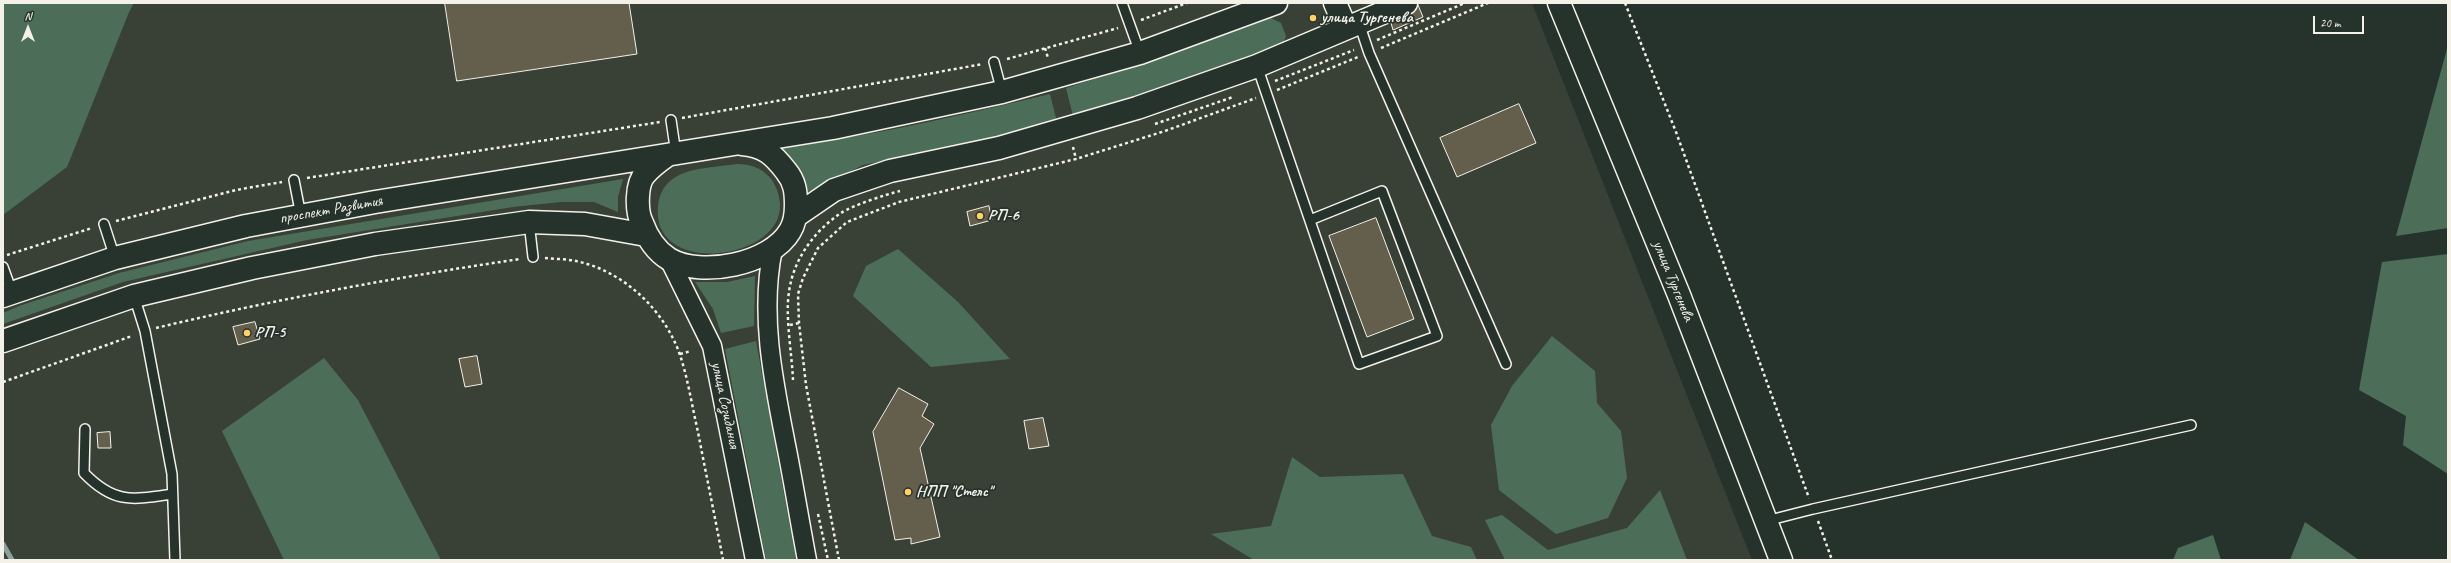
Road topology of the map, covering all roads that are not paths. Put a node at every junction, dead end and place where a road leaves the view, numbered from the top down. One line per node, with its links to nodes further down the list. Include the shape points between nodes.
1 (1122, 3): 7 (lane)
2 (1276, 3): 7 (street, проспект Развития)
3 (1335, 3): 6 (street)
4 (1406, 3): 6 (street)
5 (1559, 3): 33 (street, улица Тургенева, via 1679,295)
6 (1352, 25): 9 (street); 29 (lane, via 1368,49)
7 (1140, 53): 10 (street, проспект Развития)
8 (994, 62): 10 (lane)
9 (1257, 66): 16 (street, via 1137,108 999,148 890,171 834,190); 17 (lane)
10 (1002, 92): 12 (street, проспект Развития, via 884,118)
11 (670, 120): 13 (lane)
12 (735, 143): 13 (street, проспект Развития); 16 (street, via 758,146 781,164 792,178 796,192)
13 (671, 155): 15 (street, проспект Развития); 20 (street, via 644,175 637,200)
14 (294, 180): 15 (lane)
15 (301, 216): 23 (street, проспект Развития, via 246,226)
16 (796, 216): 21 (street, via 790,232)
17 (1310, 220): 17 (lane, via 1359,364 1437,336 1382,191)
18 (529, 222): 20 (street, via 585,224); 22 (lane); 27 (street, via 374,244 252,268)
19 (104, 224): 23 (lane)
20 (646, 235): 24 (street)
21 (773, 249): 24 (street, via 748,261 725,266 696,267); 36 (street, via 768,273 767,331 775,391)
22 (533, 257)
23 (115, 258): 26 (street, проспект Развития)
24 (669, 259): 35 (street, улица Созидания, via 712,346)
25 (3, 267): 26 (lane)
26 (8, 294)
27 (134, 296): 28 (street); 32 (lane, via 145,331 170,467)
28 (3, 341)
29 (1506, 364)
30 (2191, 425): 33 (lane)
31 (85, 429): 32 (lane, via 84,473 97,486 116,497)
32 (172, 494): 34 (lane)
33 (1766, 521): 37 (street, улица Тургенева)
34 (175, 560)
35 (756, 560)
36 (807, 560)
37 (1781, 560)

